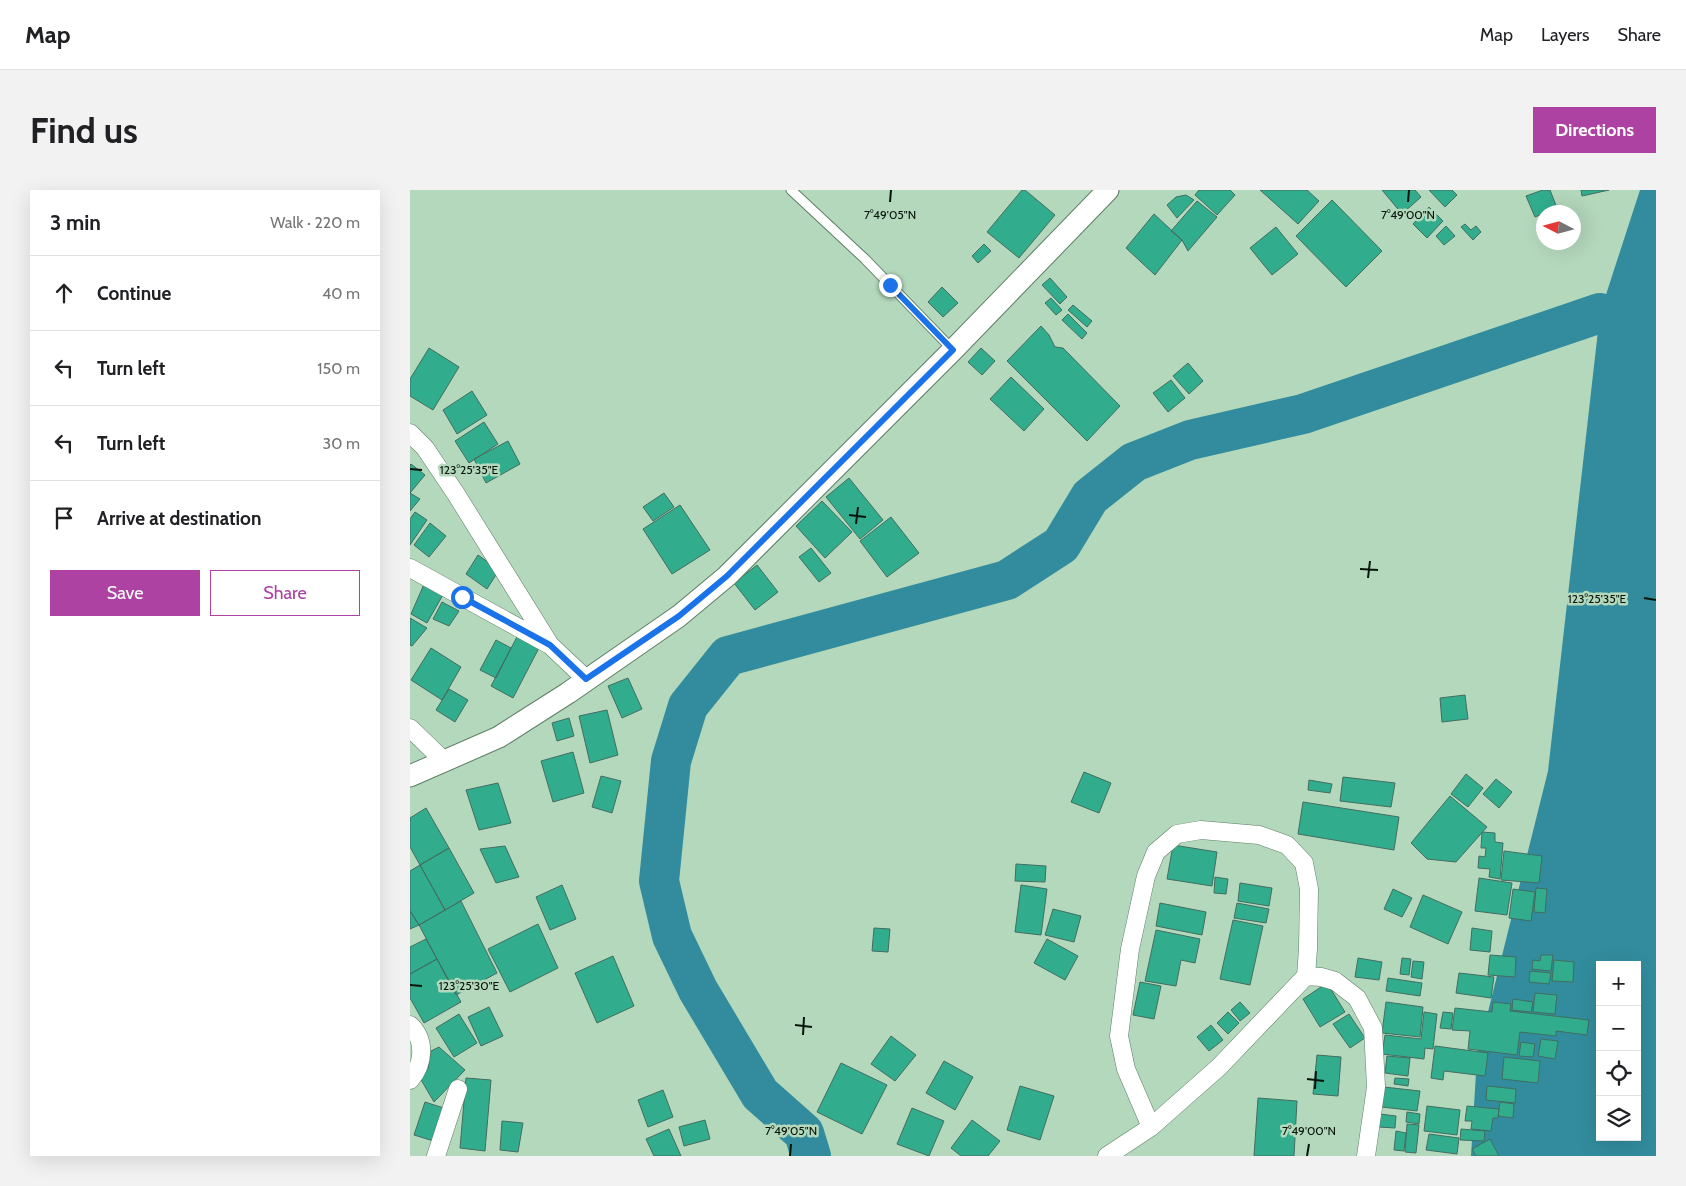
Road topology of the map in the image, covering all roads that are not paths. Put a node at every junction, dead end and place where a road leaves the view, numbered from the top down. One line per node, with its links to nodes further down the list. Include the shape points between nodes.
1 (791, 190): 3 (lane, via 865,259)
2 (1108, 190): 3 (street)
3 (953, 350): 7 (street, via 727,576 679,616)
4 (410, 433): 6 (street, via 425,448 456,494)
5 (410, 568): 6 (street)
6 (550, 645): 7 (street)
7 (586, 679): 9 (street, via 499,737)
8 (410, 728): 9 (street)
9 (444, 761): 10 (street)
10 (410, 776)
11 (1306, 976): 15 (street, via 1219,1067); 15 (street, via 1309,889 1304,863 1287,845 1259,835 1201,830 1177,834 1156,852 1146,876 1130,949 1120,1036 1126,1069); 18 (street, via 1335,981 1357,998 1373,1028 1376,1087)
12 (410, 1025): 13 (street, via 422,1049 420,1064)
13 (410, 1080)
14 (458, 1089): 16 (street)
15 (1150, 1126): 17 (street)
16 (436, 1156)
17 (1107, 1156)
18 (1366, 1156)

